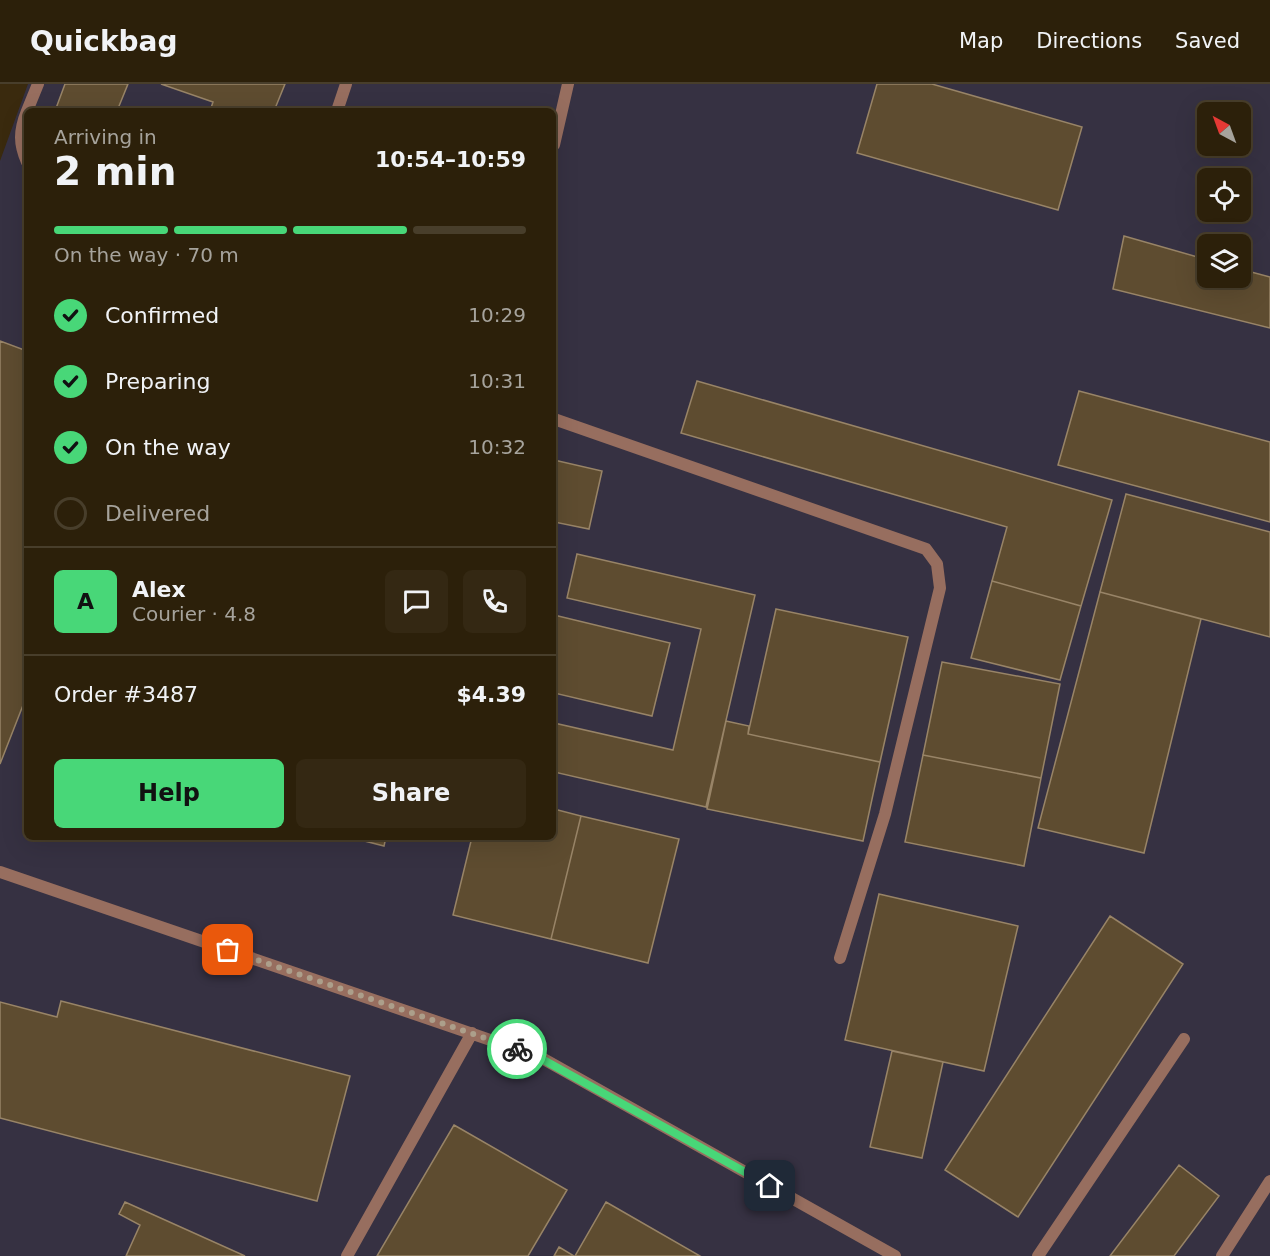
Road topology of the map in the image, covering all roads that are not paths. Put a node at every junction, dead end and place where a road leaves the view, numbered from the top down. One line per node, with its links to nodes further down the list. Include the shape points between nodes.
1 (38, 84): 4 (street)
2 (346, 84): 5 (street)
3 (568, 84): 7 (street)
4 (28, 108)
5 (338, 108)
6 (24, 118): 8 (street, via 20,146)
7 (556, 136)
8 (24, 155)
9 (556, 420): 11 (street, via 926,549 937,564 940,588 890,792)
10 (0, 872): 12 (street)
11 (840, 958)
12 (472, 1033): 15 (street); 16 (street, via 540,1058)
13 (1184, 1039): 17 (street)
14 (1270, 1181): 18 (street)
15 (347, 1256)
16 (895, 1256)
17 (1038, 1256)
18 (1222, 1256)

